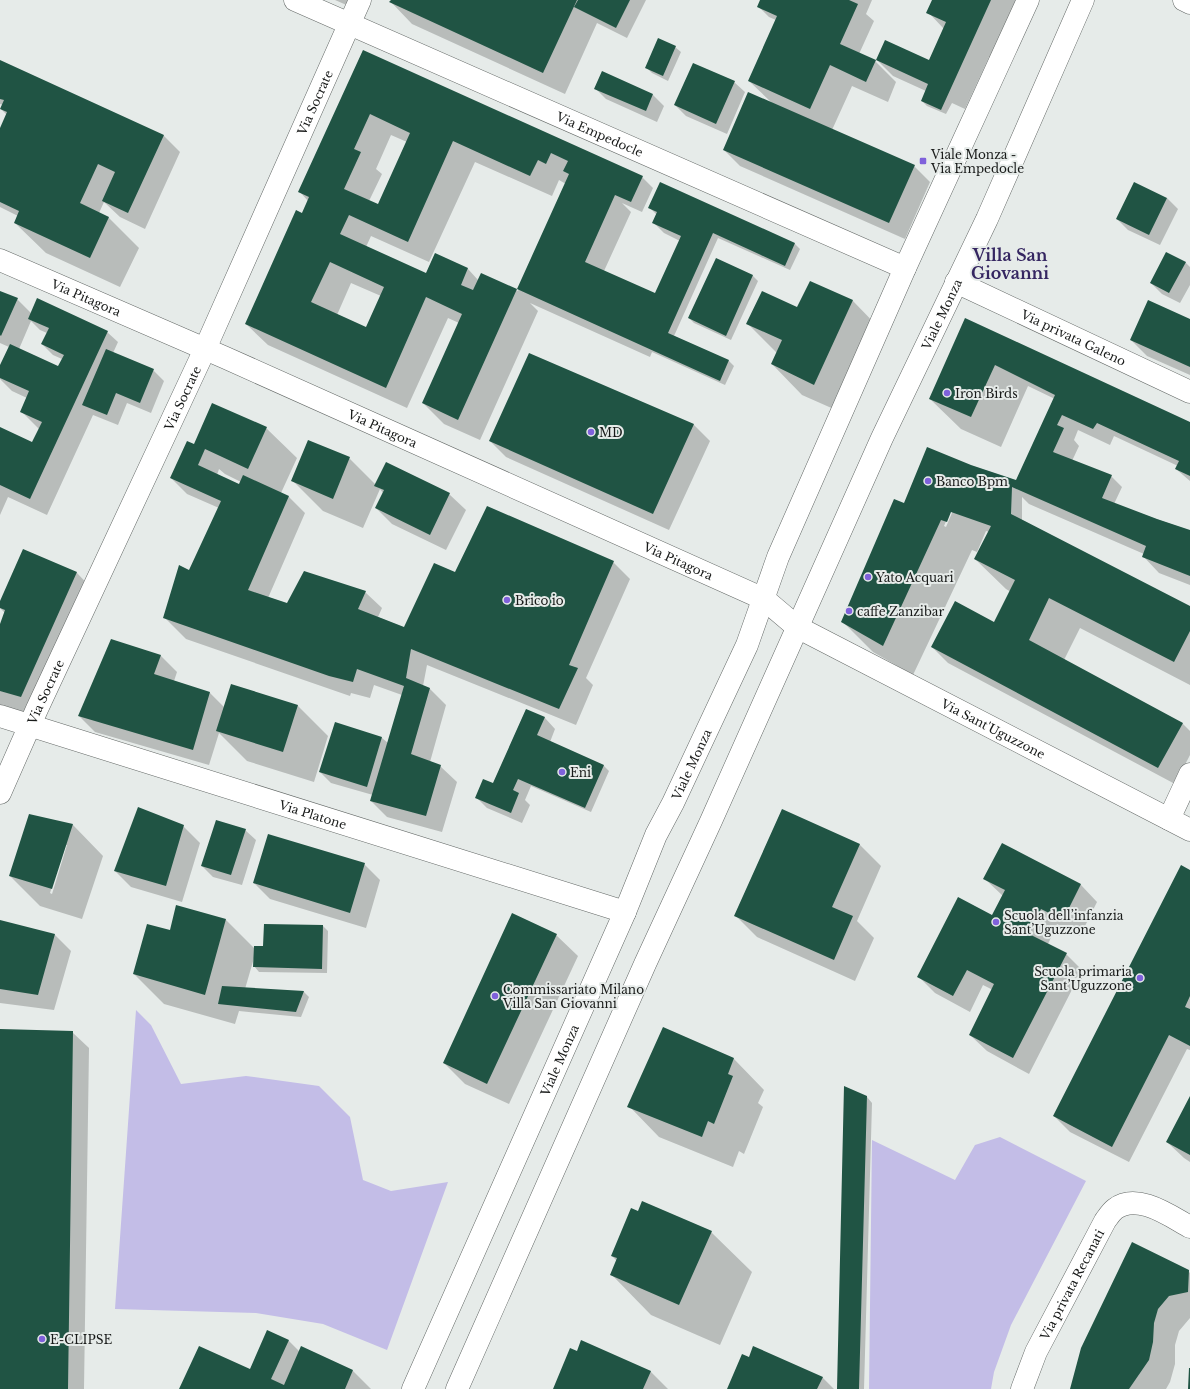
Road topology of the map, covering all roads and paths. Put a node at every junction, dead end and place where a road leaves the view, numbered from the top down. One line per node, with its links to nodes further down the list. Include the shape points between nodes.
1 (295, 0): 7 (street, Via Empedocle)
2 (360, 0): 7 (street, Via Socrate)
3 (1028, 0): 9 (street, Viale Monza)
4 (1083, 0): 10 (street, Viale Monza, via 990,212)
5 (1184, 0): 6 (street)
6 (1190, 3)
7 (348, 24): 9 (street, Via Empedocle); 11 (street, Via Socrate)
8 (0, 260): 11 (street, Via Pitagora)
9 (905, 268): 13 (street, Viale Monza, via 778,557)
10 (956, 282): 12 (street, Via privata Galeno); 14 (street, Viale Monza, via 882,438)
11 (205, 349): 13 (street, Via Pitagora); 16 (street, Via Socrate)
12 (1190, 392)
13 (764, 599): 14 (street); 21 (street, Viale Monza, via 747,645 656,835)
14 (798, 628): 19 (street, Via Sant'Uguzzone); 24 (street, Viale Monza, via 645,964)
15 (0, 716): 16 (street, Via Platone)
16 (30, 725): 18 (street, Via Socrate); 21 (street, Via Platone)
17 (1190, 774): 19 (street)
18 (0, 793)
19 (1169, 819): 20 (street, Via Sant'Uguzzone)
20 (1190, 830)
21 (625, 912): 23 (street, Viale Monza)
22 (1190, 1227): 25 (street, Via privata Recanati, via 1143,1204 1129,1203 1115,1209 1105,1221 1036,1352)
23 (413, 1389)
24 (457, 1389)
25 (1022, 1389)

